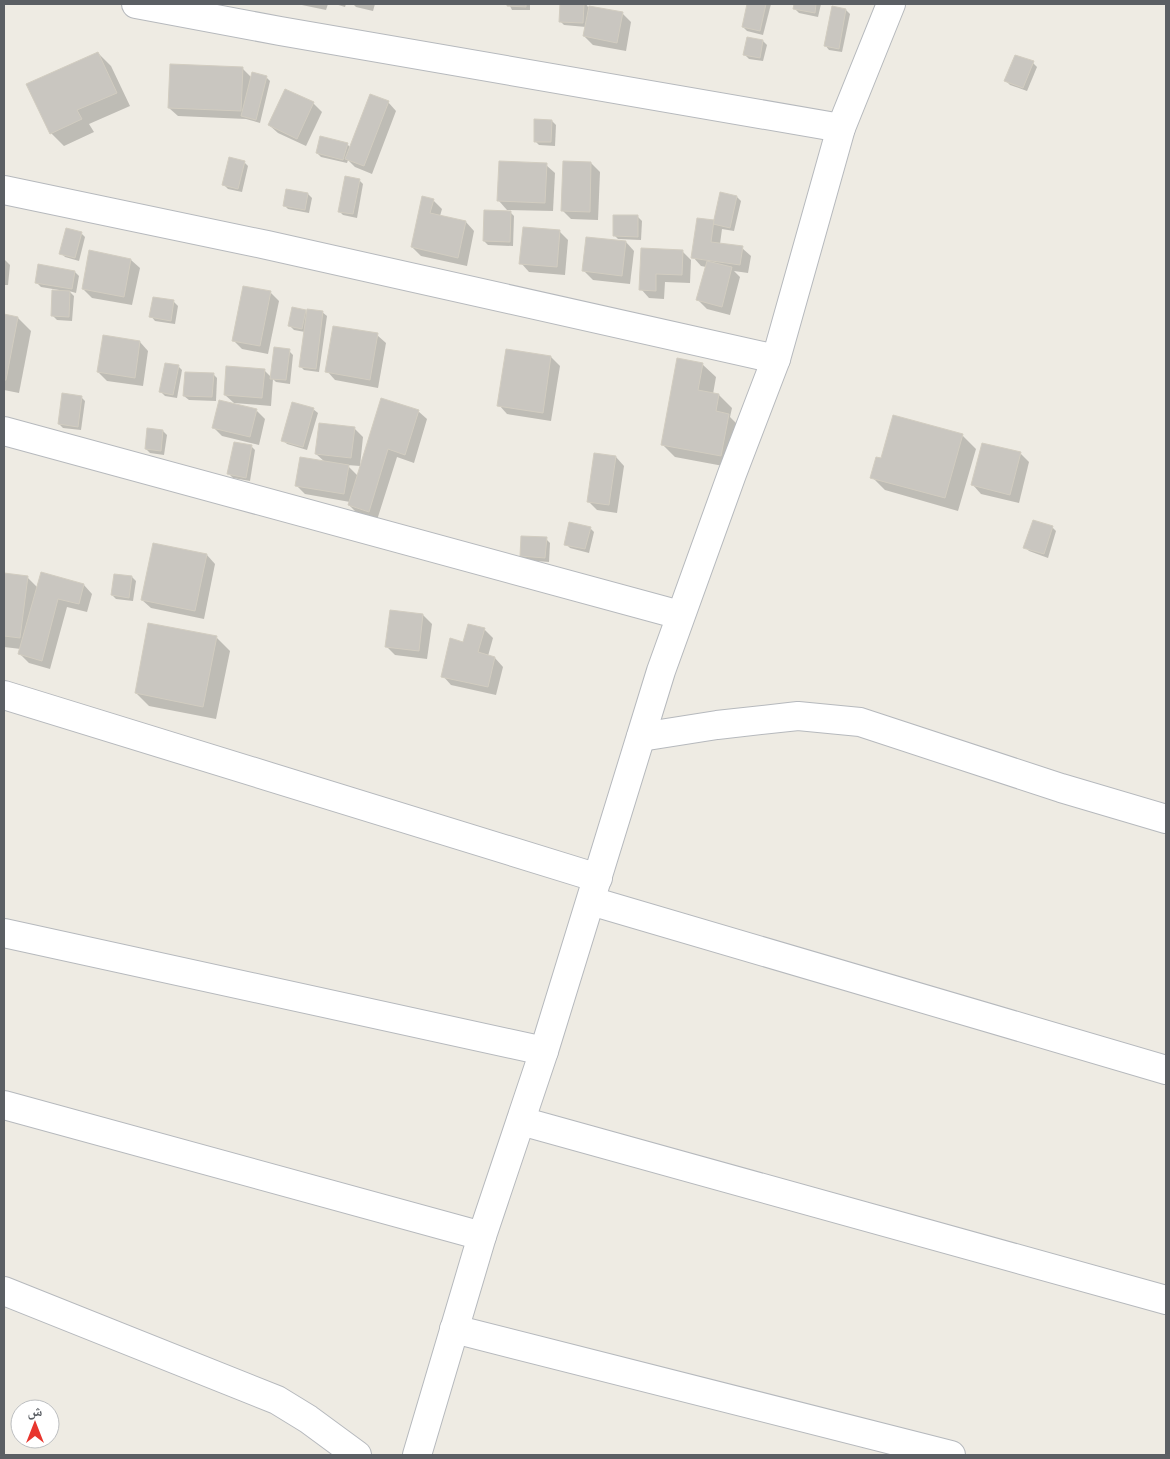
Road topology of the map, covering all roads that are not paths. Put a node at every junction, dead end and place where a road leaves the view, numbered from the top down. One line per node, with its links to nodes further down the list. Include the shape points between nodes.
1 (136, 4): 3 (street)
2 (891, 4): 3 (street)
3 (841, 128): 5 (street)
4 (4, 190): 5 (street)
5 (776, 359): 7 (street)
6 (4, 431): 7 (street)
7 (680, 615): 9 (street)
8 (4, 695): 11 (street)
9 (641, 737): 10 (street, via 798,716 860,722); 11 (street)
10 (1166, 819)
11 (595, 889): 13 (street); 14 (street)
12 (4, 933): 13 (street)
13 (544, 1051): 16 (street)
14 (1166, 1070)
15 (4, 1105): 17 (street)
16 (521, 1120): 17 (street); 19 (street)
17 (482, 1236): 20 (street)
18 (4, 1291): 21 (street, via 277,1400)
19 (1166, 1300)
20 (454, 1329): 22 (street); 23 (street)
21 (357, 1455)
22 (417, 1455)
23 (951, 1455)

